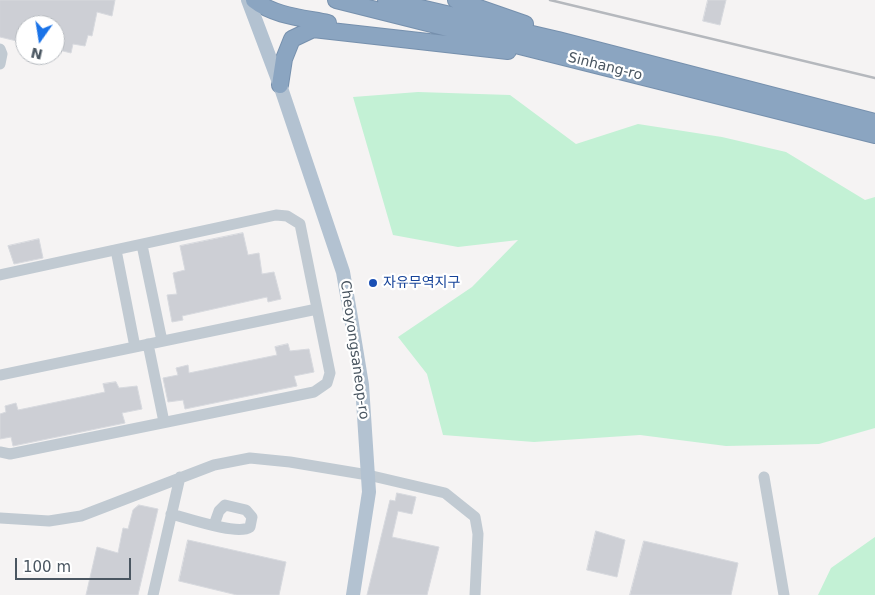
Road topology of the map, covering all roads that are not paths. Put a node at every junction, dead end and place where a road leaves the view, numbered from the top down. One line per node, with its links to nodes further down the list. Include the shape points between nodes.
1 (248, 0): 11 (main road, Cheoyongsaneop-ro)
2 (254, 0): 6 (highway, via 286,14)
3 (336, 0): 9 (highway, Sinhang-ro)
4 (386, 0): 7 (highway, Sinhang-ro)
5 (456, 0): 7 (highway, via 514,19)
6 (397, 38): 9 (highway); 11 (highway, via 313,29 292,39 284,59)
7 (558, 40): 12 (highway, Sinhang-ro)
8 (0, 49): 10 (street)
9 (574, 59): 13 (highway, Sinhang-ro)
10 (0, 64)
11 (280, 86): 24 (main road, Cheoyongsaneop-ro, via 343,272 362,385)
12 (875, 122)
13 (875, 135)
14 (142, 244): 15 (street); 17 (street, via 276,215 287,216 300,224); 18 (street)
15 (116, 250): 16 (street); 20 (street)
16 (0, 275)
17 (317, 309): 18 (street); 22 (street, via 330,373 322,389)
18 (162, 342): 19 (street)
19 (148, 344): 20 (street); 22 (street)
20 (135, 347): 21 (street)
21 (0, 375)
22 (164, 422): 23 (street, via 10,454)
23 (0, 452)
24 (368, 475): 25 (street, via 250,458 214,465); 31 (main road, Cheoyongsaneop-ro, via 369,492); 32 (street, via 445,493 475,516 478,534)
25 (180, 477): 27 (street); 28 (street, via 81,516 49,521)
26 (764, 477): 33 (street)
27 (172, 514): 29 (street); 30 (street)
28 (0, 518)
29 (214, 525)
30 (155, 595)
31 (353, 595)
32 (476, 595)
33 (784, 595)

